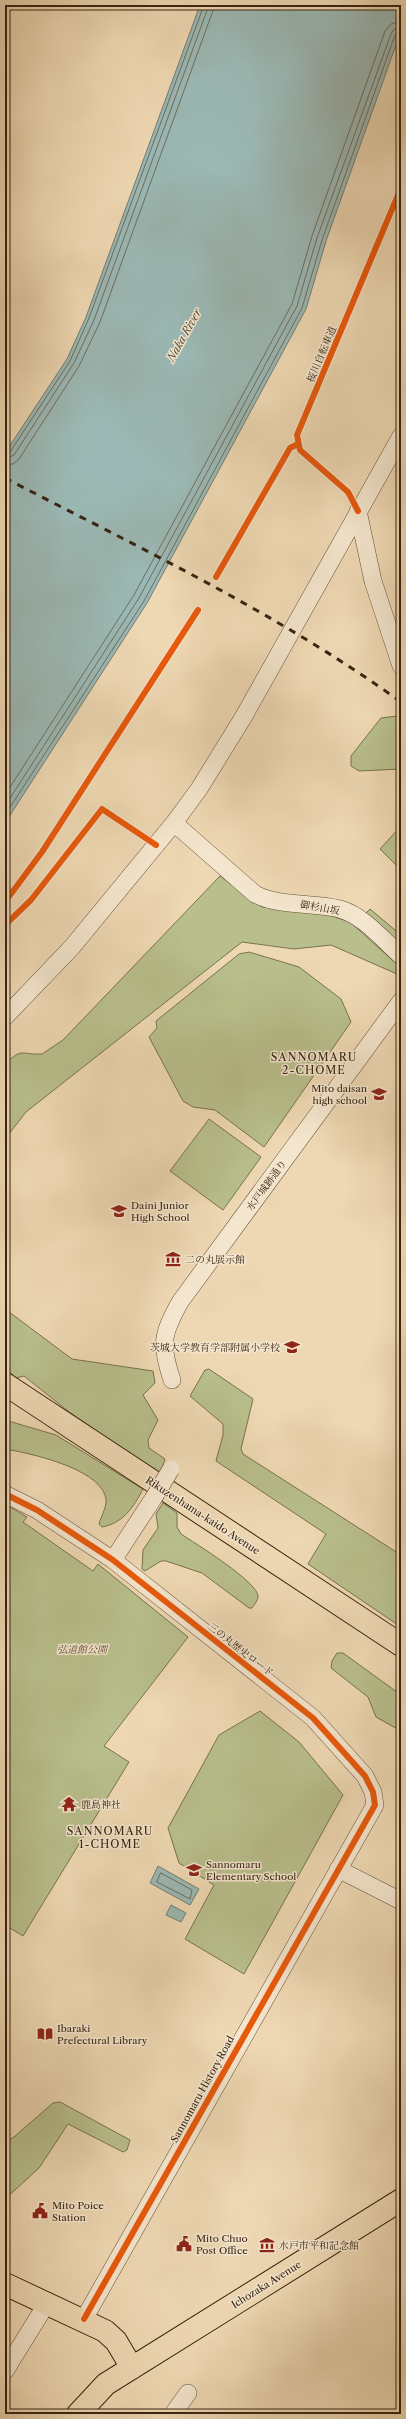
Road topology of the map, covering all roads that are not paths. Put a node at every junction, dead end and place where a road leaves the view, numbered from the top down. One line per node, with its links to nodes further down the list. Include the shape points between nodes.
1 (401, 436): 2 (street)
2 (358, 511): 3 (street, via 373,581); 4 (street, via 244,716 199,789)
3 (401, 666)
4 (174, 823): 5 (street, 御杉山坂, via 255,894 264,899 316,904 341,910 361,920); 7 (street, via 72,947)
5 (401, 956)
6 (401, 1001): 8 (street, 水戸城跡通り, via 180,1302 169,1322 164,1340 164,1354)
7 (5, 1017)
8 (172, 1380)
9 (5, 1384): 13 (main road, Rikuzenhama-kaido Avenue)
10 (172, 1467): 12 (street, bridge)
11 (5, 1494): 12 (street, 三の丸歴史ロード, via 37,1510)
12 (113, 1560): 14 (street, 三の丸歴史ロード, via 313,1718 365,1776 373,1792 374,1805)
13 (401, 1646)
14 (338, 1869): 15 (street); 19 (street, Sannomaru History Road)
15 (401, 1901)
16 (401, 2200): 20 (main road, Ichozaka Avenue)
17 (5, 2284): 18 (main road)
18 (47, 2303): 19 (main road); 21 (street)
19 (84, 2319): 20 (main road, via 113,2337)
20 (132, 2368): 23 (main road, Ichozaka Avenue, via 100,2390)
21 (5, 2371)
22 (188, 2393): 24 (street)
23 (78, 2414)
24 (173, 2414)

